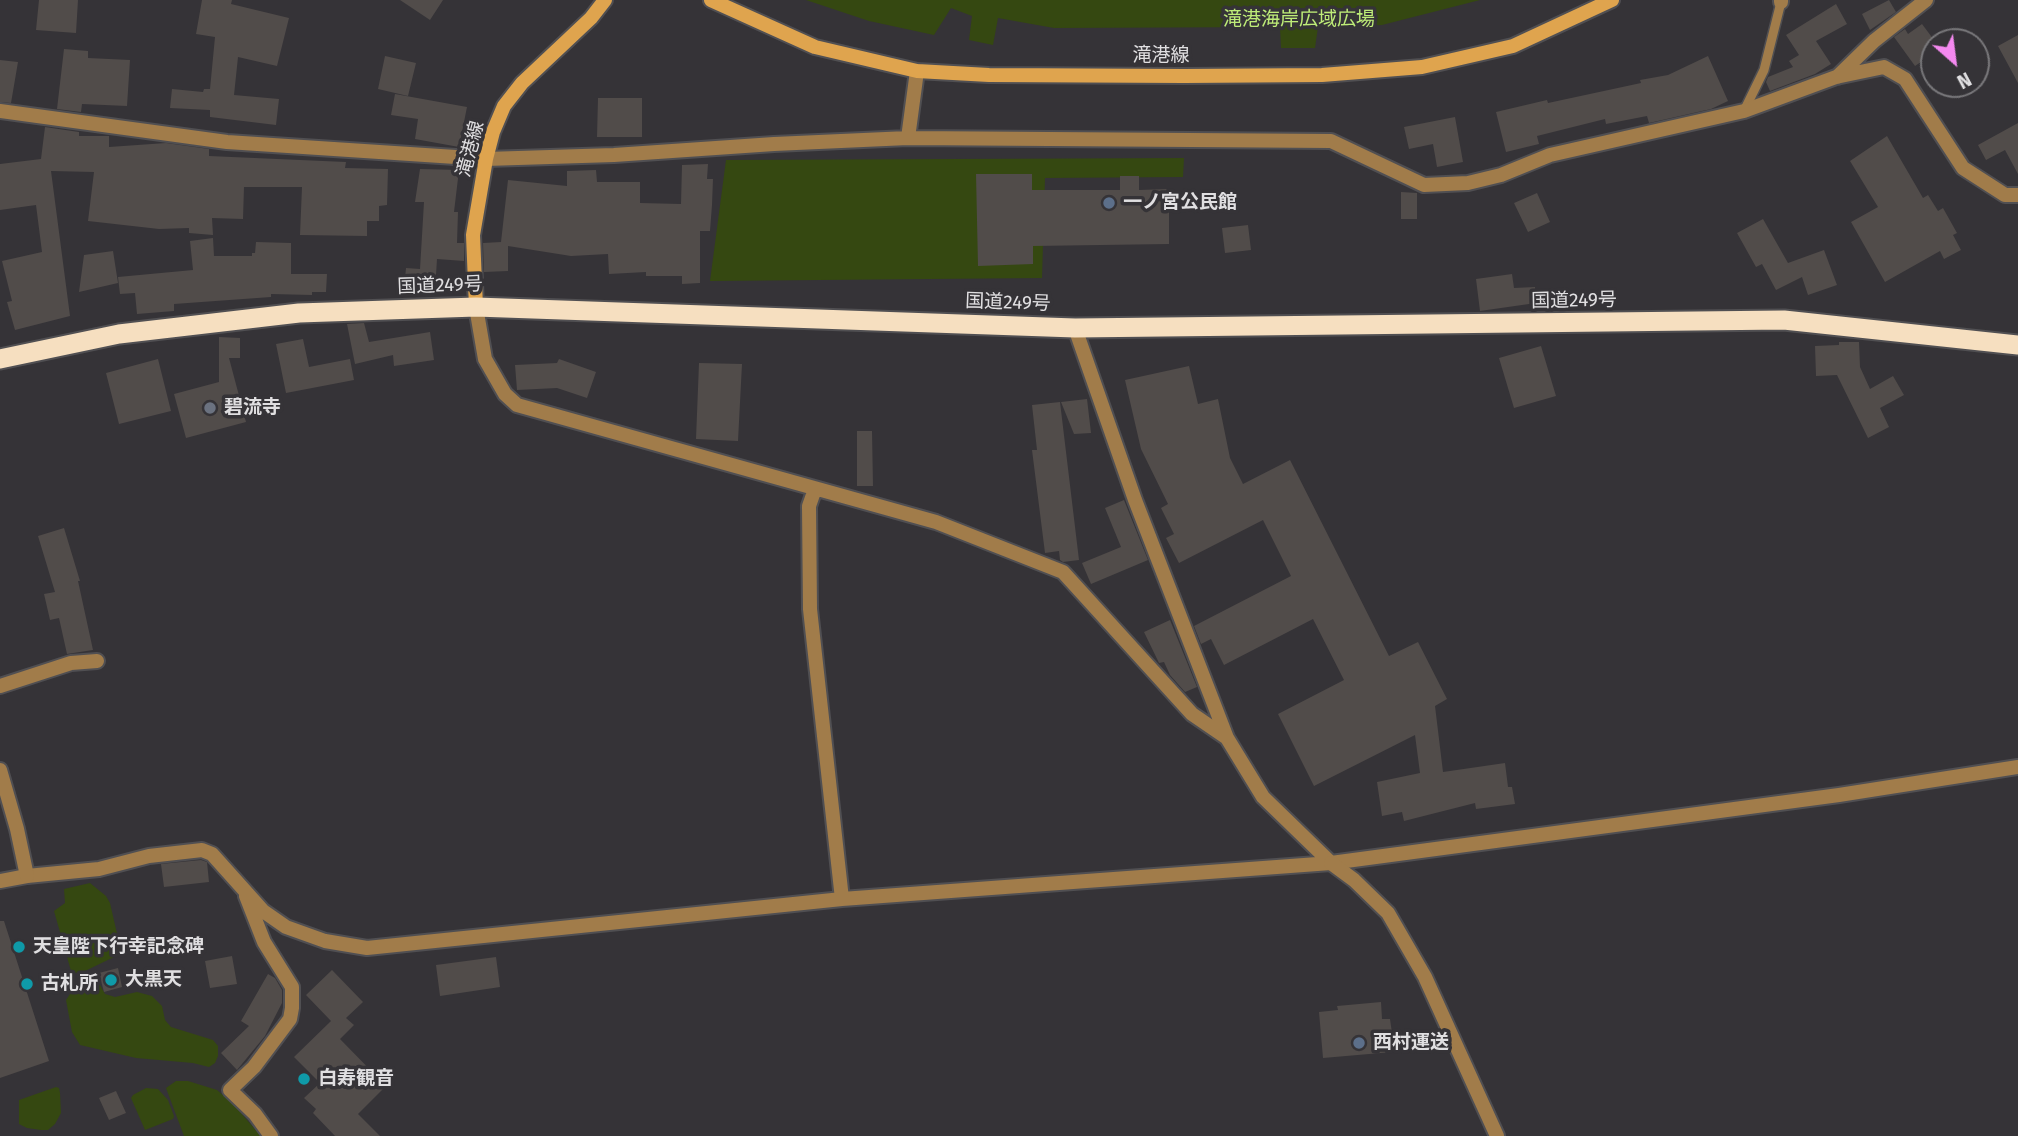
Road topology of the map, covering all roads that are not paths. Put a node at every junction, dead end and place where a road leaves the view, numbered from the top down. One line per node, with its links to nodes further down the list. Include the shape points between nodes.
1 (605, 0): 11 (main road, 滝港線, via 504,106)
2 (711, 0): 6 (main road, 滝港線, via 815,47)
3 (1612, 0): 6 (main road, 滝港線, via 1513,46 1422,67 1322,75)
4 (1926, 0): 7 (street)
5 (1781, 1): 9 (lane, via 1764,70)
6 (917, 71): 10 (street)
7 (1836, 78): 9 (street); 12 (street, via 1884,67 1905,79 1963,168 2005,195)
8 (0, 111): 11 (street, via 227,142)
9 (1744, 111): 10 (street, via 1550,155 1468,183 1424,185 1331,141)
10 (908, 138): 11 (street)
11 (486, 159): 13 (main road, 滝港線, via 473,235)
12 (2018, 195)
13 (476, 307): 14 (highway, 国道249号); 16 (highway, 国道249号, via 299,313 119,334); 17 (street, via 485,359 505,394 517,405)
14 (1075, 328): 15 (highway, 国道249号, via 1784,320); 20 (street)
15 (2018, 345)
16 (0, 359)
17 (815, 489): 20 (street, via 936,522 1063,572 1192,714); 27 (street, via 809,506 810,609)
18 (97, 661): 19 (street, via 71,663)
19 (0, 686)
20 (1227, 738): 23 (street, via 1264,797)
21 (2018, 767): 23 (street)
22 (0, 770): 24 (street)
23 (1331, 863): 27 (street); 29 (street, via 1388,913 1425,976)
24 (27, 876): 25 (street); 26 (street, via 99,869 149,856 202,850 212,854)
25 (0, 881)
26 (243, 890): 27 (street, via 286,927 325,941 367,948); 28 (street, via 264,942 292,988 290,1019 230,1090)
27 (842, 899)
28 (271, 1136)
29 (1497, 1136)

